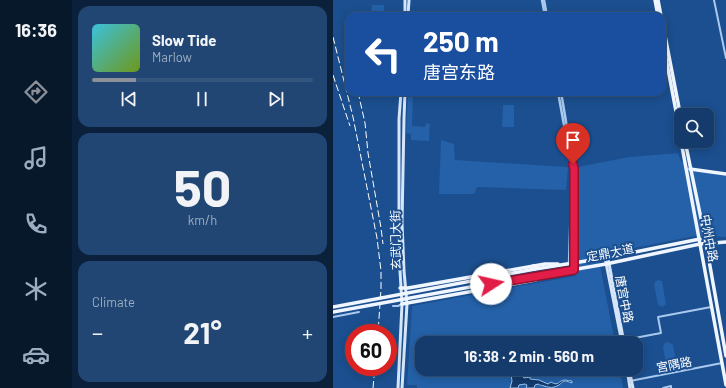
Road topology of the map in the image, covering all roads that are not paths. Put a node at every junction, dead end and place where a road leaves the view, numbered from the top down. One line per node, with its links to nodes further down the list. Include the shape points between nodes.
1 (405, 0): 7 (main road)
2 (409, 0): 8 (main road)
3 (543, 0): 9 (street)
4 (655, 0): 10 (main road)
5 (658, 0): 11 (main road)
6 (714, 0): 13 (street)
7 (405, 12)
8 (408, 12)
9 (545, 12)
10 (657, 12)
11 (660, 12)
12 (666, 41): 19 (main road)
13 (726, 58)
14 (666, 59): 18 (main road, 中州中路)
15 (401, 96): 36 (main road, 玄武门大街)
16 (405, 96): 37 (main road, 玄武门大街, via 402,223)
17 (561, 96): 30 (street, via 574,169)
18 (675, 108)
19 (679, 108)
20 (683, 148): 22 (main road, 中州中路)
21 (686, 148): 22 (main road, 中州中路)
22 (689, 170): 23 (main road); 24 (main road, 中州中路); 25 (main road, 中州中路)
23 (726, 174)
24 (705, 238): 25 (main road, 定鼎大道); 28 (main road, 中州中路)
25 (700, 239): 27 (main road, 中州中路); 29 (main road, 定鼎大道)
26 (726, 242): 28 (main road, 定鼎大道)
27 (701, 244): 28 (main road, 定鼎大道); 31 (main road, 定鼎大道); 43 (main road, 中州中路)
28 (706, 244): 49 (main road, 中州中路)
29 (606, 258): 30 (main road, 定鼎大道); 31 (main road, 唐宫中路)
30 (571, 263): 32 (main road, 定鼎大道); 33 (street)
31 (607, 263): 33 (main road, 定鼎大道); 47 (main road, 唐宫中路)
32 (534, 268): 35 (main road); 41 (main road, 定鼎大道, bridge)
33 (574, 270): 34 (main road, 定鼎大道)
34 (537, 277): 38 (main road); 44 (main road, 定鼎大道, bridge)
35 (463, 278): 37 (main road); 38 (main road)
36 (400, 288): 37 (main road); 39 (main road, 玄武门大街)
37 (405, 288): 40 (main road, 玄武门大街)
38 (466, 293): 40 (main road)
39 (402, 304): 40 (main road); 42 (street); 54 (main road, 玄武门大街)
40 (407, 304): 55 (main road, 玄武门大街)
41 (333, 306)
42 (393, 306)
43 (712, 307): 48 (street, via 658,317 661,333); 50 (main road, 中州中路)
44 (333, 312)
45 (359, 312): 46 (street)
46 (333, 317)
47 (622, 336)
48 (643, 337)
49 (726, 356)
50 (722, 364): 52 (street, 宫隅路); 53 (main road, 中州中路)
51 (629, 376): 52 (main road)
52 (630, 381): 56 (main road)
53 (726, 385)
54 (397, 388)
55 (403, 388)
56 (631, 388)
57 (663, 388): 58 (street)
58 (671, 388)

